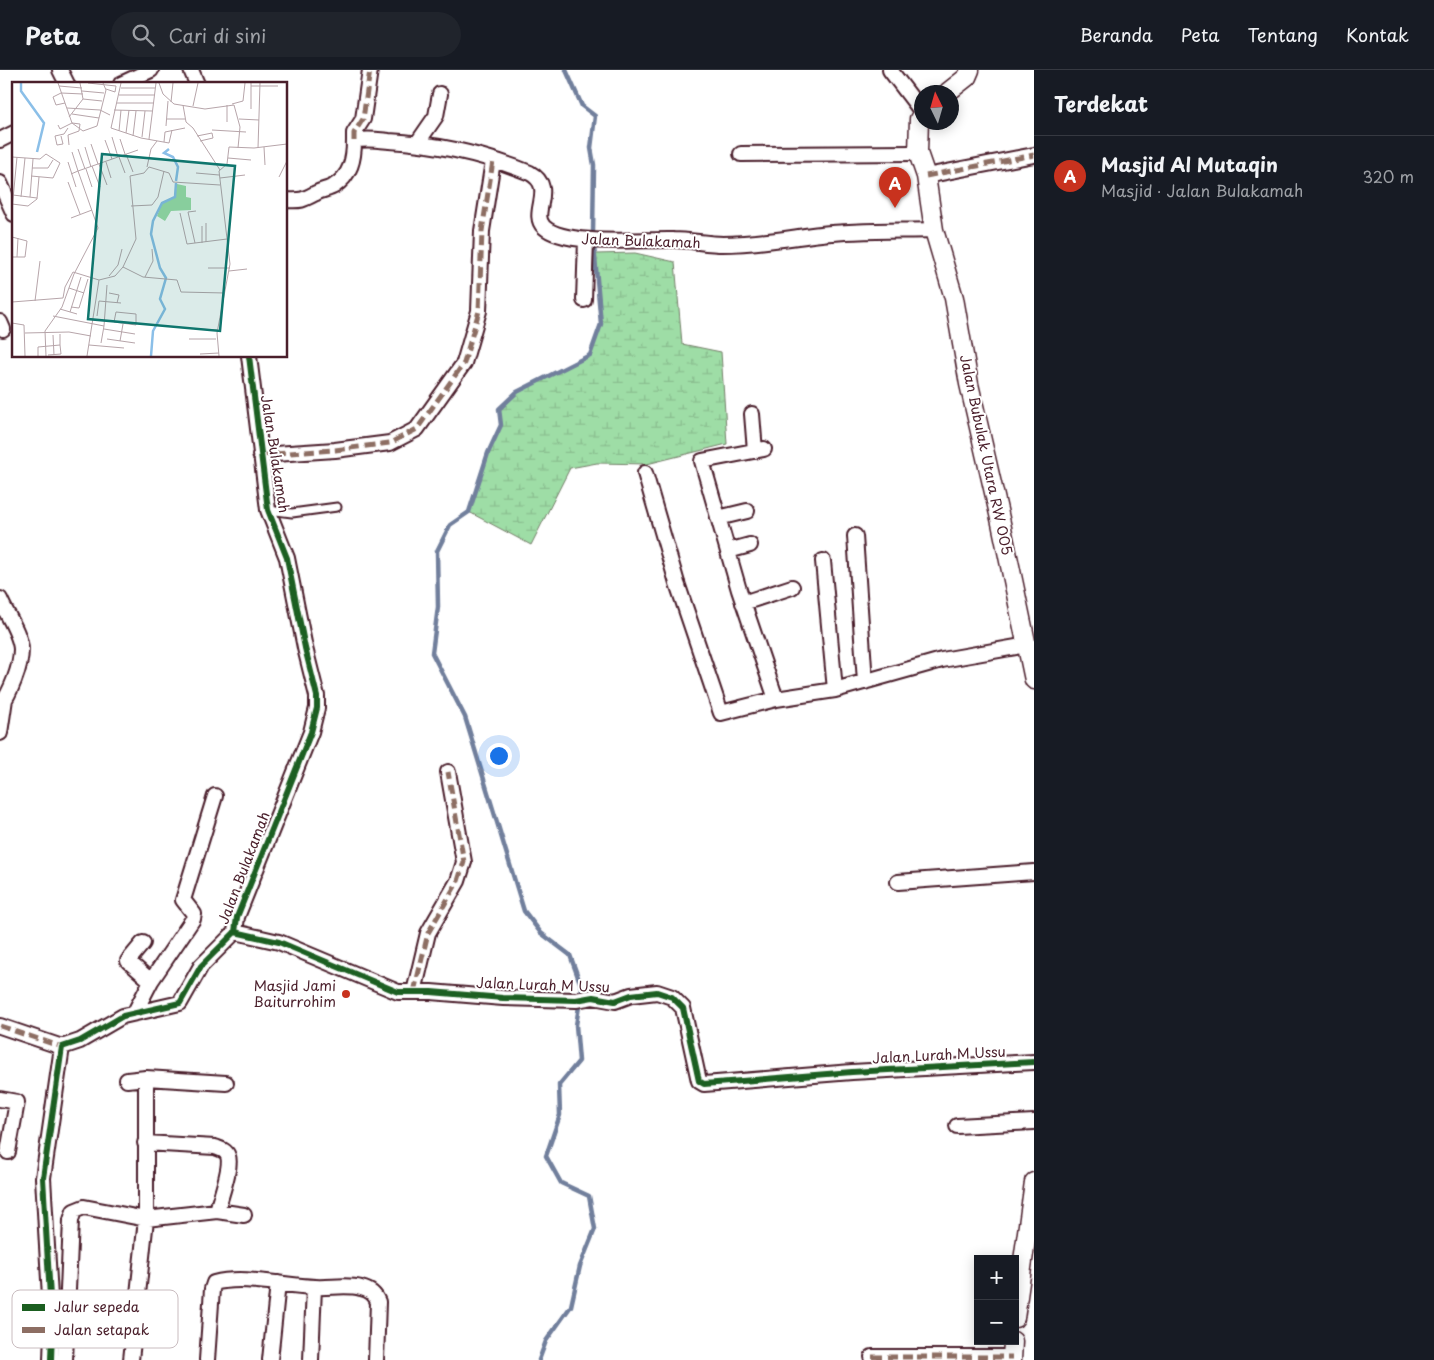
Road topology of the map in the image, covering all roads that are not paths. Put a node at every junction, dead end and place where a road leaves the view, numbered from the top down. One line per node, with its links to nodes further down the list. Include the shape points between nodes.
1 (60, 70): 8 (street)
2 (151, 70): 7 (street)
3 (191, 70): 9 (street)
4 (370, 70): 16 (street, via 364,119 354,133)
5 (890, 70): 12 (street)
6 (968, 73): 10 (street)
7 (128, 79)
8 (65, 82)
9 (196, 82)
10 (955, 85)
11 (440, 94): 17 (street, via 436,116)
12 (914, 102)
13 (919, 130): 18 (street)
14 (12, 134): 15 (street)
15 (0, 140)
16 (354, 141): 17 (street, Jalan Bulakamah); 24 (street, via 350,170 342,179 306,200)
17 (418, 142): 21 (street, Jalan Bulakamah)
18 (918, 153): 19 (street); 22 (street, Jalan Bubulak Utara RW 005)
19 (741, 154)
20 (1034, 155): 22 (street)
21 (493, 161): 27 (street, Jalan Bulakamah, via 530,173 541,181 540,212 544,227 565,237); 31 (street, via 482,231 479,311 464,363 417,428 390,443)
22 (926, 176): 26 (street, Jalan Bubulak Utara RW 005)
23 (0, 184): 25 (street)
24 (288, 200)
25 (12, 210)
26 (934, 230): 27 (street, Jalan Bulakamah, via 850,232 722,244 674,240); 44 (street, Jalan Bubulak Utara RW 005, via 954,298 969,384)
27 (586, 240): 28 (street)
28 (584, 300)
29 (249, 358): 31 (street, Jalan Bulakamah)
30 (752, 414): 36 (street, via 760,450 702,462)
31 (260, 455): 34 (street, Jalan Bulakamah)
32 (645, 473): 48 (street, via 676,583 721,713)
33 (337, 507): 34 (lane, via 292,513)
34 (268, 510): 55 (street, Jalan Bulakamah, via 287,558 317,708)
35 (747, 512): 36 (street)
36 (718, 518): 39 (street)
37 (855, 536): 46 (street)
38 (750, 545): 39 (street)
39 (728, 551): 43 (street)
40 (823, 561): 47 (street)
41 (792, 587): 43 (street)
42 (0, 599): 49 (street, via 21,648 18,666)
43 (743, 603): 48 (street)
44 (1027, 645): 45 (street, Jalan Bubulak Utara RW 005); 46 (street, via 942,660)
45 (1034, 680)
46 (865, 682): 47 (street)
47 (834, 690): 48 (street)
48 (776, 699)
49 (3, 704): 50 (street)
50 (0, 732)
51 (448, 772): 58 (street, via 464,862 458,881 428,933)
52 (215, 796): 57 (street, via 184,900 194,919)
53 (1034, 872): 54 (street)
54 (898, 882)
55 (234, 932): 58 (street, Jalan Lurah M Ussu, via 280,942 385,988); 59 (street, Jalan Bulakamah, via 201,966 180,1003)
56 (143, 944): 57 (street, via 128,961)
57 (151, 981): 59 (street)
58 (414, 992): 62 (street, Jalan Lurah M Ussu, via 579,1000 593,997 615,1001 657,992 672,997 682,1008 699,1081 706,1085 852,1072)
59 (135, 1012): 61 (street, Jalan Bulakamah)
60 (0, 1026): 61 (street)
61 (62, 1047): 77 (street, via 43,1178)
62 (1034, 1062)
63 (146, 1078): 64 (street); 65 (street); 69 (street)
64 (127, 1080)
65 (226, 1083)
66 (0, 1099): 70 (street, via 17,1102)
67 (1034, 1122): 68 (street)
68 (957, 1126)
69 (145, 1143): 72 (street, via 215,1147 225,1151 228,1166); 74 (street)
70 (8, 1152)
71 (1034, 1182): 80 (street)
72 (217, 1211): 73 (street); 74 (street)
73 (244, 1216)
74 (146, 1218): 78 (street, via 84,1207 74,1211); 79 (street)
75 (278, 1283): 76 (street); 83 (street, via 223,1281 214,1284); 84 (street)
76 (314, 1287): 85 (street); 86 (street, via 362,1288 376,1296)
77 (50, 1290)
78 (68, 1290)
79 (138, 1290)
80 (1018, 1300)
81 (1012, 1353): 82 (street)
82 (872, 1357)
83 (207, 1360)
84 (270, 1360)
85 (311, 1360)
86 (376, 1360)

